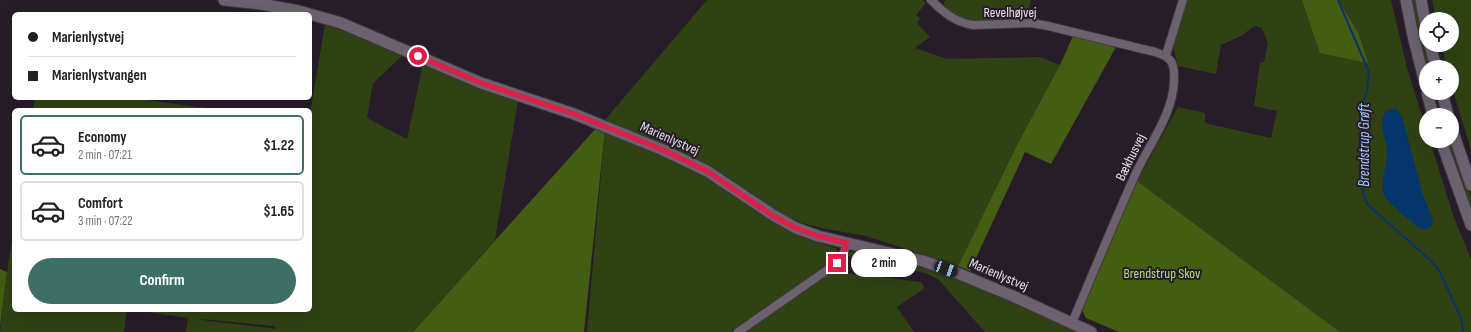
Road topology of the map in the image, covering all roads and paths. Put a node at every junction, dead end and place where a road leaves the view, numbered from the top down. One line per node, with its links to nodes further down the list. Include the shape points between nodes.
1 (224, 0): 6 (street, Marienlystvej)
2 (931, 0): 9 (street, Revelhøjvej, via 944,13 964,24 1032,23)
3 (1183, 0): 9 (street)
4 (1406, 0): 10 (street)
5 (1421, 0): 7 (street)
6 (300, 12)
7 (1423, 12)
8 (312, 14): 15 (street, Marienlystvej, via 367,34 481,83 574,114 663,150 707,171 773,216 796,228)
9 (1166, 55): 16 (street, Bækhusvej, via 1174,67 1174,82 1168,108 1135,177)
10 (1419, 60)
11 (1444, 148): 14 (street)
12 (1458, 148): 13 (street)
13 (1471, 185)
14 (1471, 225)
15 (847, 243): 16 (street, Marienlystvej, via 923,261 1001,291); 17 (street, via 837,263)
16 (1072, 323): 18 (street, Marienlystvej)
17 (738, 332)
18 (1091, 332)

